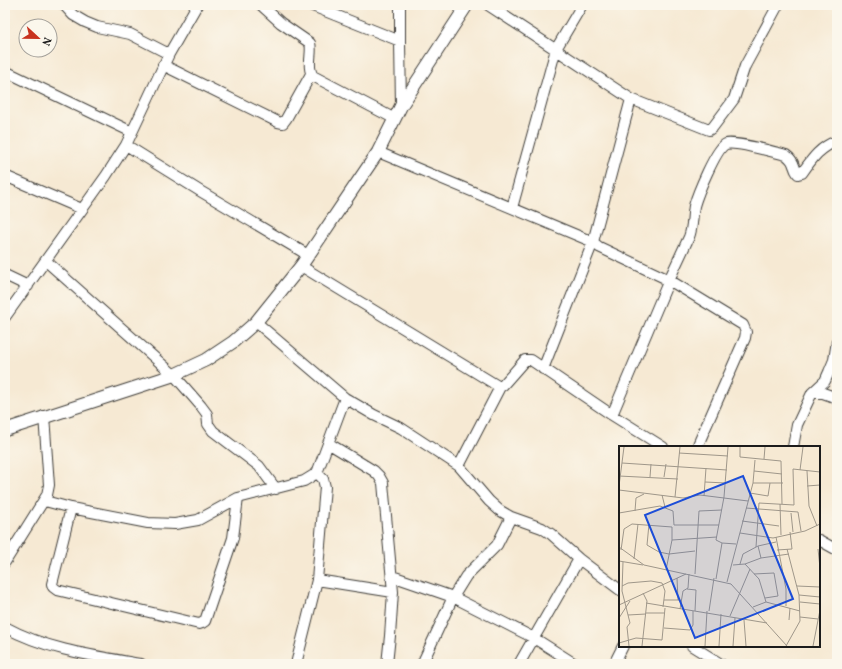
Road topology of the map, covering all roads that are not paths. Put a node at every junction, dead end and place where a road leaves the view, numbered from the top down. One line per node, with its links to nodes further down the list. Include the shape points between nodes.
1 (64, 5): 12 (street, via 73,15 85,22 130,34)
2 (197, 5): 12 (street)
3 (261, 5): 15 (street, via 310,43)
4 (310, 5): 10 (street)
5 (400, 5): 10 (street)
6 (467, 5): 17 (street)
7 (488, 5): 11 (street)
8 (582, 5): 11 (street)
9 (778, 5): 16 (street, via 745,66 734,99 709,130)
10 (400, 41): 17 (street)
11 (556, 49): 16 (street); 24 (street)
12 (169, 54): 13 (street)
13 (163, 65): 15 (street, via 283,123); 19 (street)
14 (5, 71): 19 (street)
15 (311, 74): 18 (street)
16 (631, 99): 26 (street)
17 (401, 106): 18 (street)
18 (395, 119): 22 (street)
19 (132, 132): 21 (street)
20 (837, 141): 31 (street, via 815,155 802,173 798,174 795,164 786,155 725,144 704,178 694,207 692,230)
21 (126, 145): 25 (street); 27 (street)
22 (378, 152): 24 (street); 27 (street)
23 (5, 176): 25 (street)
24 (512, 208): 26 (street)
25 (82, 209): 28 (street)
26 (593, 242): 31 (street); 36 (street)
27 (308, 255): 29 (street)
28 (46, 261): 32 (street); 37 (street)
29 (301, 266): 34 (street); 38 (street)
30 (5, 275): 32 (street)
31 (669, 280): 42 (street); 47 (street, via 743,325 746,332)
32 (28, 286): 33 (street)
33 (5, 317)
34 (256, 322): 37 (street, via 233,342 206,360); 40 (street)
35 (837, 341): 39 (street, via 834,360 825,381)
36 (543, 369): 38 (street, via 531,360 524,360); 42 (street)
37 (174, 374): 43 (street); 51 (street, via 207,414 208,424 259,466)
38 (500, 387): 49 (street)
39 (812, 393): 41 (street, via 823,393); 48 (street, via 797,425)
40 (345, 398): 45 (street); 49 (street, via 401,428)
41 (837, 398)
42 (612, 415): 46 (street)
43 (44, 416): 44 (street); 53 (street, via 49,485)
44 (5, 430)
45 (328, 444): 50 (street); 60 (street, via 374,471 383,483)
46 (661, 446)
47 (696, 446)
48 (793, 446)
49 (459, 466): 55 (street, via 489,501)
50 (317, 473): 51 (street, via 304,481); 61 (street, via 323,479 325,487)
51 (276, 488): 52 (street)
52 (238, 498): 54 (street, via 198,520 175,524 148,523); 54 (street, via 232,538 205,621 199,624 53,588)
53 (45, 501): 54 (street); 59 (street)
54 (71, 508)
55 (511, 517): 58 (street, via 546,531); 64 (street, via 497,546 470,571)
56 (820, 541): 57 (street)
57 (837, 550)
58 (579, 559): 62 (street); 66 (street)
59 (5, 562)
60 (392, 576): 63 (street); 64 (street)
61 (316, 580): 63 (street); 70 (street)
62 (619, 589)
63 (393, 592): 71 (street)
64 (453, 597): 66 (street); 72 (street)
65 (5, 627): 69 (street, via 40,643 72,652)
66 (534, 638): 73 (street); 74 (street)
67 (622, 647): 75 (street)
68 (694, 647): 76 (street)
69 (141, 664)
70 (296, 664)
71 (387, 664)
72 (422, 664)
73 (520, 664)
74 (575, 664)
75 (614, 664)
76 (721, 664)

